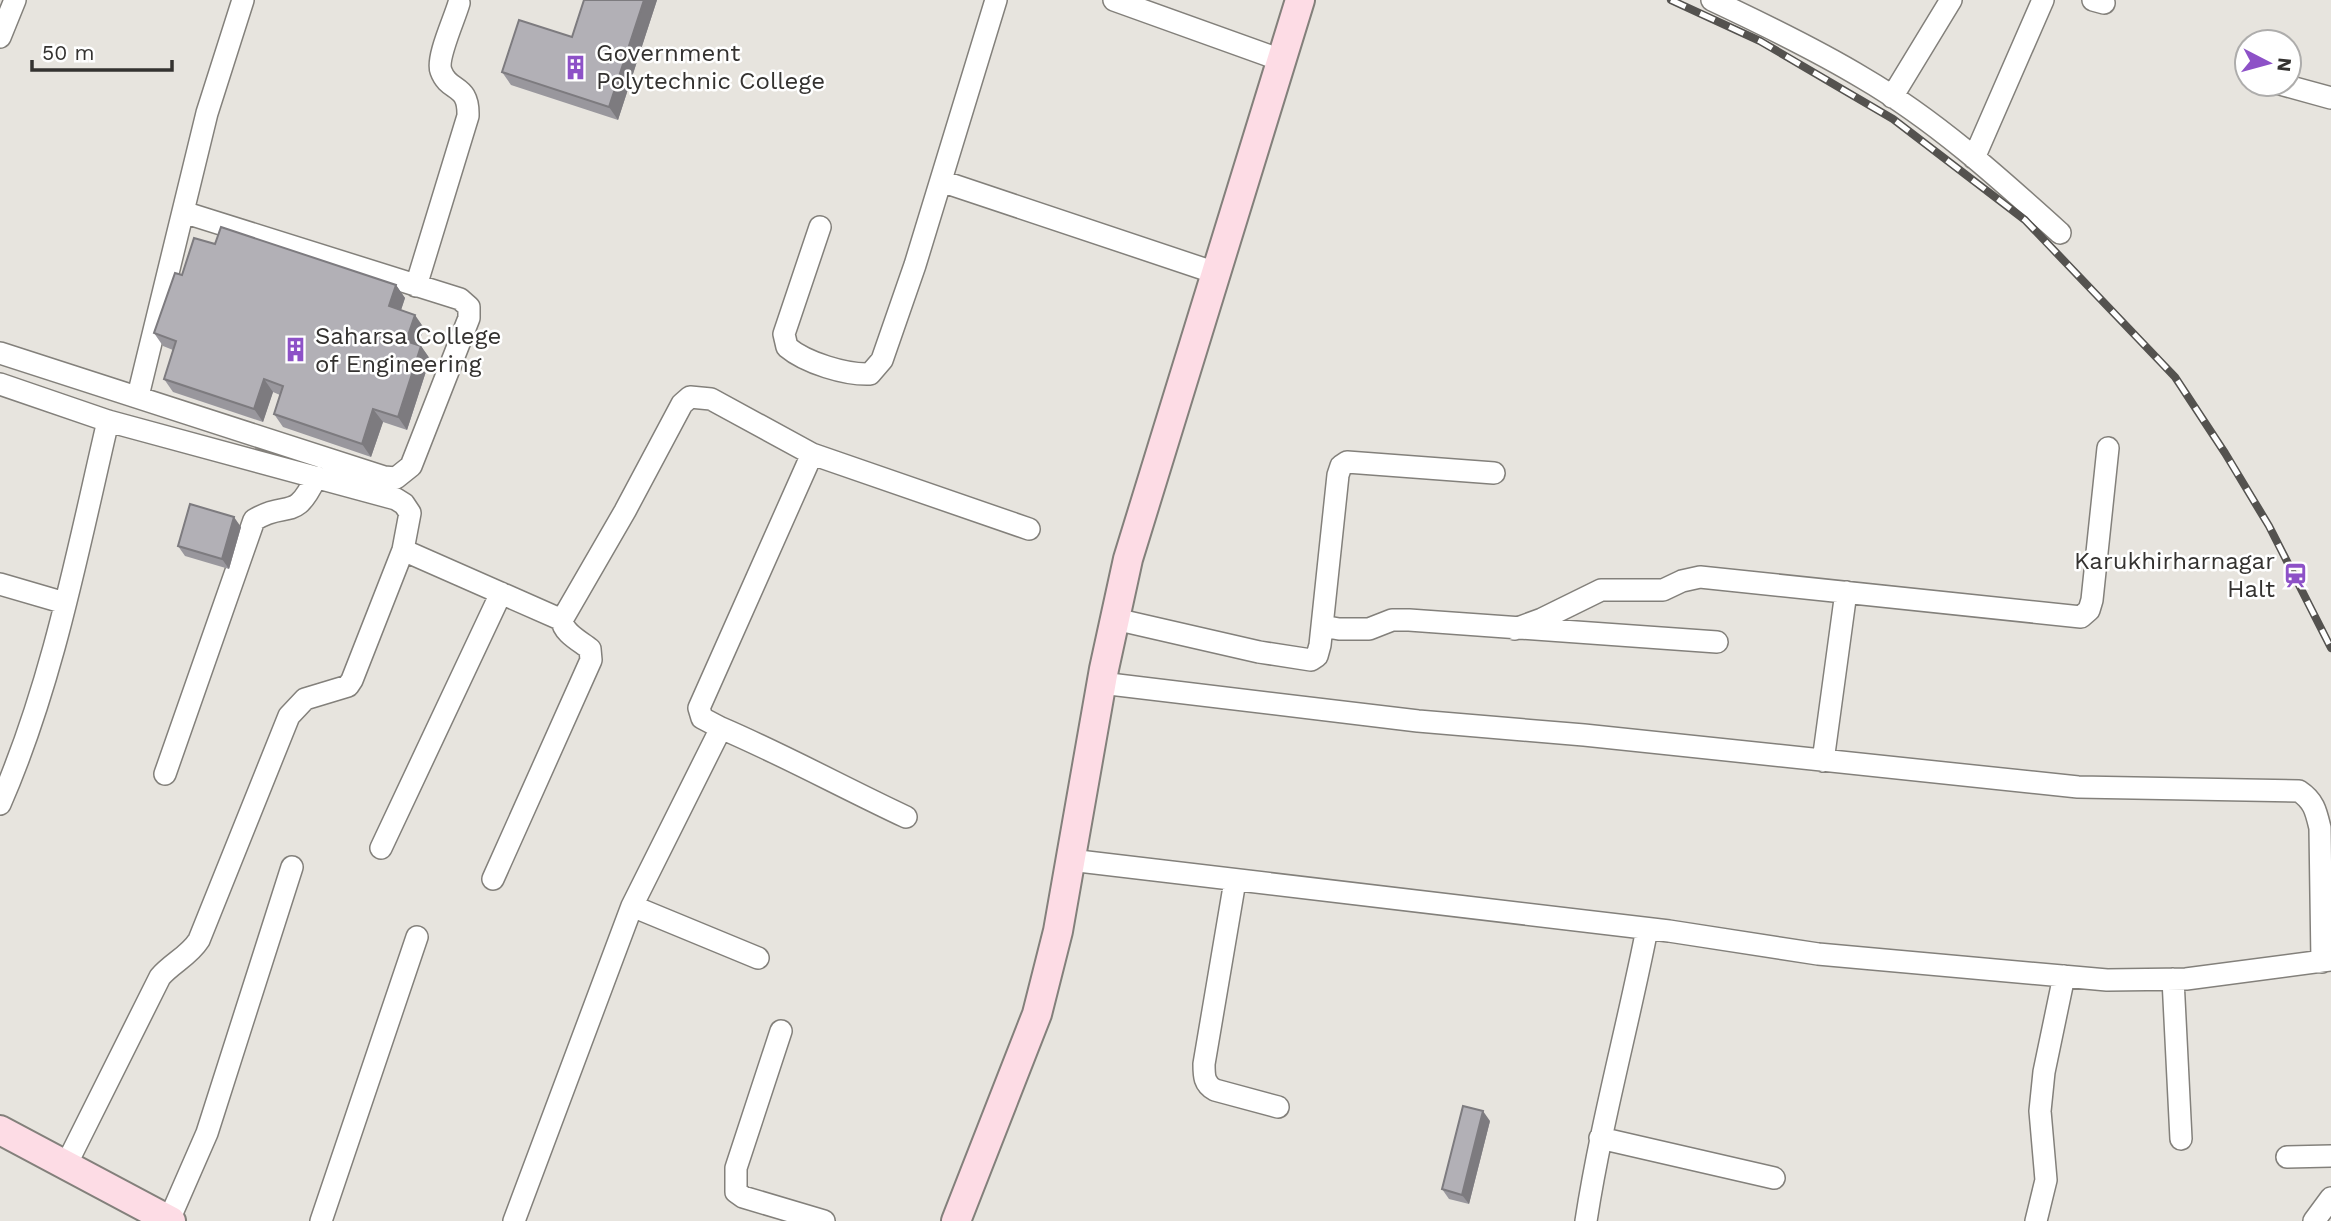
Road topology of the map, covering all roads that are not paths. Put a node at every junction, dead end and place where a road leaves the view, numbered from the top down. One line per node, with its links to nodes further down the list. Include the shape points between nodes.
1 (15, 0): 10 (street)
2 (243, 0): 17 (street, via 207,113)
3 (996, 0): 16 (street)
4 (1114, 0): 11 (street)
5 (1300, 0): 11 (main road)
6 (1712, 0): 13 (street)
7 (1951, 0): 13 (street)
8 (2043, 0): 15 (street)
9 (459, 3): 21 (street, via 440,70 465,95 468,116)
10 (0, 37)
11 (1281, 60): 20 (main road)
12 (2303, 90): 14 (street)
13 (1892, 97): 15 (street)
14 (2331, 98)
15 (1974, 158): 19 (street)
16 (941, 181): 18 (street, via 882,360 870,374 855,375 797,356 787,347 785,334); 20 (street)
17 (183, 212): 21 (street); 24 (street)
18 (820, 227)
19 (2060, 233)
20 (1216, 273): 36 (main road, via 1128,559)
21 (416, 286): 24 (street, via 460,299 469,307 468,318 411,466 396,478 258,438)
22 (0, 353): 24 (street)
23 (0, 384): 25 (street)
24 (138, 396)
25 (108, 421): 29 (street); 35 (street)
26 (2108, 449): 33 (street, via 2092,600 2081,617)
27 (813, 454): 30 (street); 37 (street, via 711,399 690,397); 42 (street, via 699,708 702,718)
28 (1494, 473): 38 (street, via 1347,462 1341,466)
29 (316, 477): 31 (street, via 404,504 410,513); 44 (street, via 297,506 254,520)
30 (1029, 529)
31 (403, 550): 34 (street); 66 (street, via 348,686 305,699 289,716 199,940 160,977)
32 (0, 584): 35 (street)
33 (1846, 592): 39 (street, via 1691,578 1663,590 1601,590); 43 (street)
34 (501, 593): 37 (street); 47 (street)
35 (65, 603): 45 (street, via 35,710)
36 (1115, 619): 38 (street, via 1311,660 1317,656); 41 (main road)
37 (562, 620): 50 (street, via 566,631 590,649 591,660)
38 (1322, 626): 39 (street, via 1369,629 1392,620 1409,620)
39 (1515, 629): 40 (street)
40 (1717, 642)
41 (1101, 683): 43 (street, via 1418,721); 48 (main road)
42 (721, 728): 46 (street); 52 (street)
43 (1823, 761): 56 (street, via 2078,787 2299,791 2316,807 2320,828)
44 (165, 774)
45 (0, 804)
46 (906, 817)
47 (381, 848)
48 (1070, 860): 51 (street); 73 (main road, via 1037,1014)
49 (292, 867): 69 (street, via 207,1133)
50 (494, 879)
51 (1236, 881): 53 (street); 60 (street, via 1204,1078 1215,1090)
52 (632, 906): 55 (street); 71 (street)
53 (1647, 929): 57 (street, via 1818,954); 62 (street)
54 (417, 937): 70 (street)
55 (758, 958)
56 (2326, 961): 58 (street)
57 (2064, 976): 58 (street); 75 (street, via 2044,1072 2040,1111 2046,1180)
58 (2173, 979): 63 (street)
59 (781, 1031): 72 (street, via 736,1168 736,1192)
60 (1278, 1107)
61 (0, 1130): 66 (main road)
62 (1601, 1138): 67 (street); 74 (street)
63 (2181, 1139)
64 (2331, 1156): 65 (street)
65 (2287, 1157)
66 (66, 1165): 69 (main road)
67 (1774, 1178)
68 (2331, 1198): 76 (street)
69 (170, 1220)
70 (321, 1221)
71 (514, 1221)
72 (824, 1221)
73 (956, 1221)
74 (1586, 1221)
75 (2036, 1221)
76 (2314, 1221)

